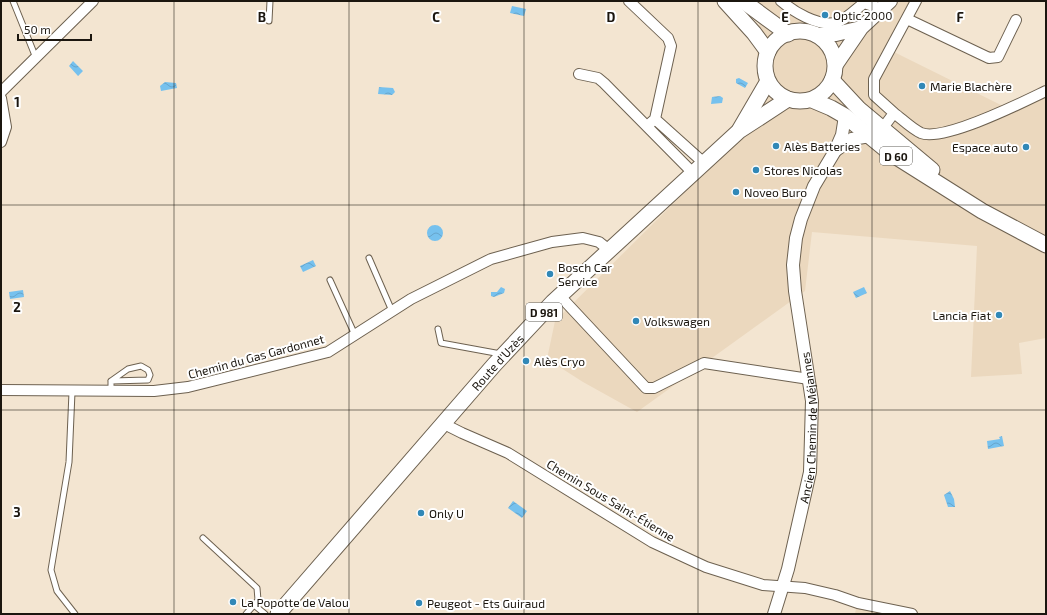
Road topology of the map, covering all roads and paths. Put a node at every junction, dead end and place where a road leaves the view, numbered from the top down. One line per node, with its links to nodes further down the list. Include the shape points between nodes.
1 (13, 1): 17 (lane)
2 (93, 1): 17 (street)
3 (270, 1): 12 (lane)
4 (629, 1): 28 (street, via 668,38 671,46)
5 (725, 1): 16 (main road)
6 (743, 1): 14 (main road)
7 (781, 1): 9 (street, via 800,16 827,23 836,23 864,3)
8 (916, 1): 10 (street)
9 (886, 5): 13 (main road)
10 (907, 19): 11 (street, via 989,58 998,57); 26 (street, via 874,79 874,94)
11 (1016, 20)
12 (269, 21)
13 (861, 28): 15 (main road, via 836,34); 18 (main road)
14 (788, 34): 15 (main road, via 798,31); 16 (main road, via 773,44)
15 (816, 35): 18 (main road, via 830,48)
16 (768, 52): 20 (main road)
17 (36, 58): 22 (street)
18 (834, 73): 25 (main road, via 824,92); 31 (main road, D 60)
19 (579, 74): 29 (street, via 598,78)
20 (768, 81): 24 (main road, via 780,95); 30 (main road, Route d'Uzès / D 981)
21 (1046, 91): 26 (street, via 995,116 935,134 921,133)
22 (1, 92)
23 (1, 98): 32 (street, via 6,127)
24 (788, 99): 25 (main road, via 800,102); 30 (main road, Route d'Uzès / D 981)
25 (812, 100): 27 (main road, D 60)
26 (894, 113): 31 (street)
27 (845, 116): 31 (main road, D 60); 33 (street, Ancien Chemin de Méjannes, via 842,136)
28 (656, 119): 29 (street); 34 (street)
29 (647, 126): 34 (street)
30 (739, 131): 34 (main road, Route d'Uzès / D 981)
31 (876, 133): 33 (street, Ancien Chemin de Méjannes, via 852,139); 35 (main road, D 60, via 890,153 982,211)
32 (1, 142)
33 (835, 151): 44 (street, Ancien Chemin de Méjannes, via 814,186 796,238 793,265 795,291)
34 (699, 168): 36 (main road, Route d'Uzès / D 981)
35 (1046, 245)
36 (609, 250): 39 (main road, Route d'Uzès / D 981); 40 (street, Chemin du Gas Gardonnet, via 599,242 583,238 521,249 491,259)
37 (370, 258): 40 (lane)
38 (330, 280): 42 (lane)
39 (560, 296): 43 (main road, Route d'Uzès / D 981); 44 (street, via 646,388 654,388 704,363)
40 (392, 311): 42 (street, Chemin du Gas Gardonnet)
41 (438, 329): 43 (lane, via 441,343)
42 (354, 334): 45 (street, Chemin du Gas Gardonnet, via 328,352 188,388 154,391)
43 (504, 354): 48 (main road, Route d'Uzès / D 981)
44 (808, 379): 50 (street, Ancien Chemin de Méjannes, via 812,401 810,472)
45 (111, 386): 45 (lane, via 148,380 150,375 148,370 141,366 128,369); 47 (street, Chemin du Gas Gardonnet)
46 (1, 390): 47 (street, Chemin du Gas Gardonnet)
47 (72, 392): 52 (lane, via 69,462 52,570 57,591)
48 (446, 420): 50 (street, Chemin Sous Saint-Étienne, via 450,427 508,453 652,542 706,567 763,585); 55 (main road, Route d'Uzès / D 981)
49 (203, 538): 51 (lane, via 257,588 258,600)
50 (782, 586): 56 (street, Ancien Chemin de Méjannes); 57 (street, Chemin Sous Saint-Étienne, via 805,588 858,603)
51 (254, 604): 53 (lane); 54 (lane)
52 (75, 614)
53 (246, 614)
54 (265, 614)
55 (278, 614)
56 (774, 614)
57 (912, 614)

